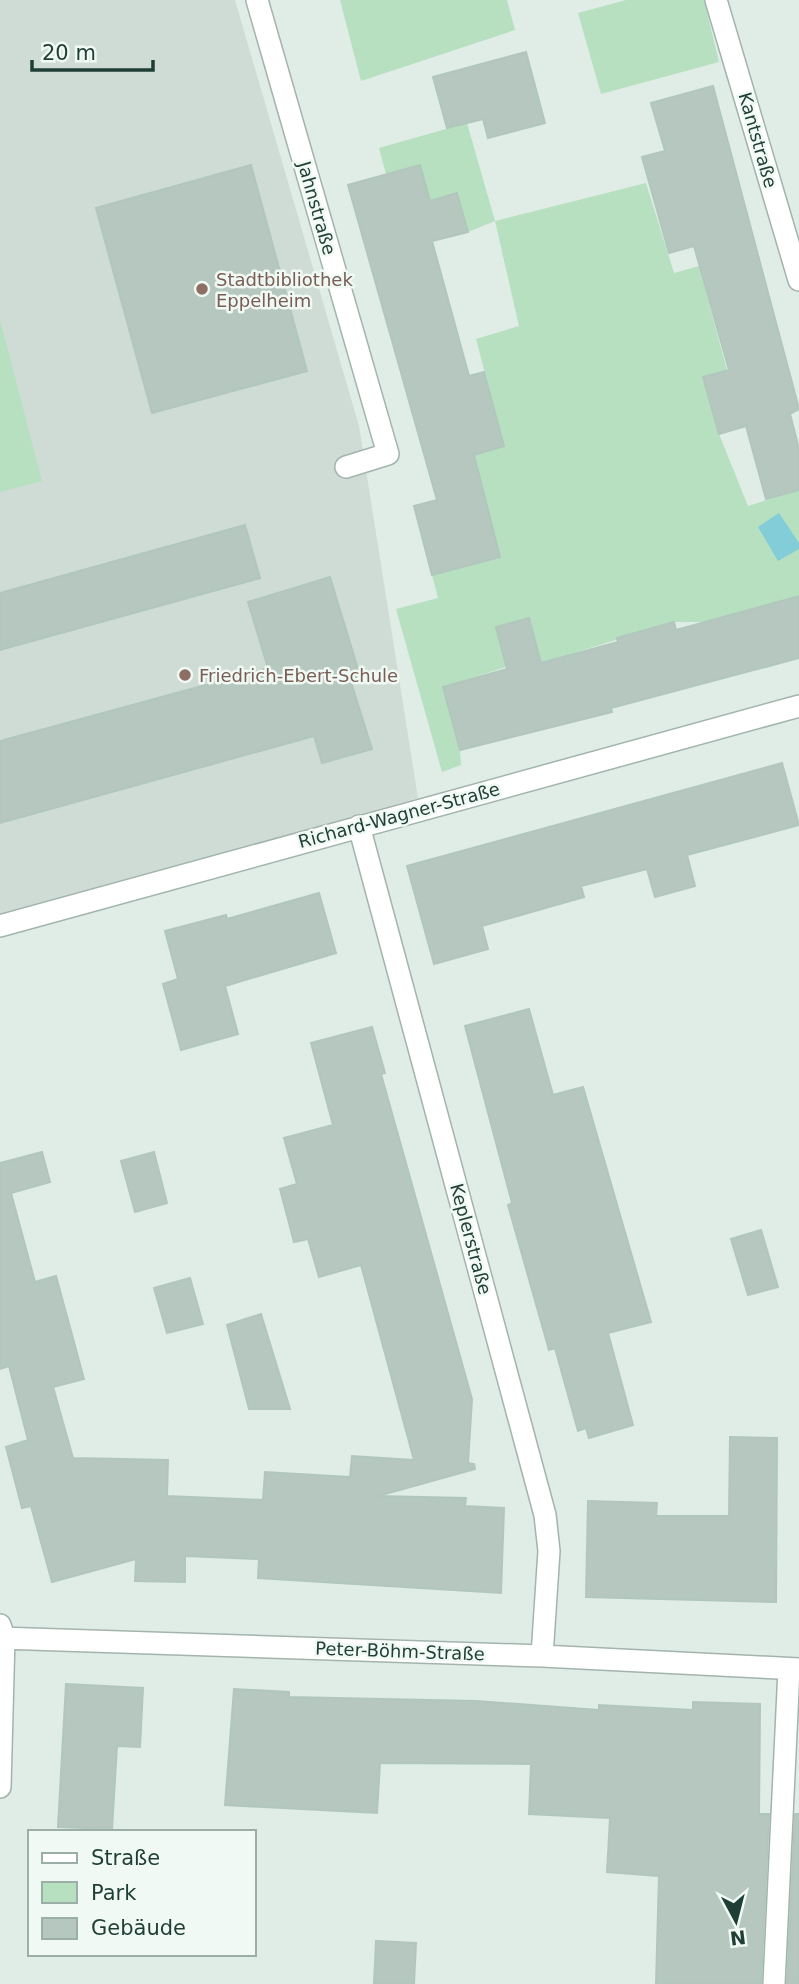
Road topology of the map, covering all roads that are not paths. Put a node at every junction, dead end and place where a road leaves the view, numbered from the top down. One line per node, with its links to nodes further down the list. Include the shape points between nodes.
1 (257, 0): 4 (street, Jahnstraße, via 388,454)
2 (716, 0): 3 (street, Kantstraße)
3 (799, 280)
4 (346, 467)
5 (799, 706): 6 (street, Richard-Wagner-Straße)
6 (359, 826): 7 (street, Richard-Wagner-Straße); 9 (street, Keplerstraße, via 545,1515 549,1551)
7 (0, 926)
8 (1, 1633): 9 (street, Peter-Böhm-Straße); 11 (street)
9 (542, 1657): 10 (street, Peter-Böhm-Straße)
10 (794, 1669): 12 (street)
11 (0, 1787)
12 (774, 1984)

